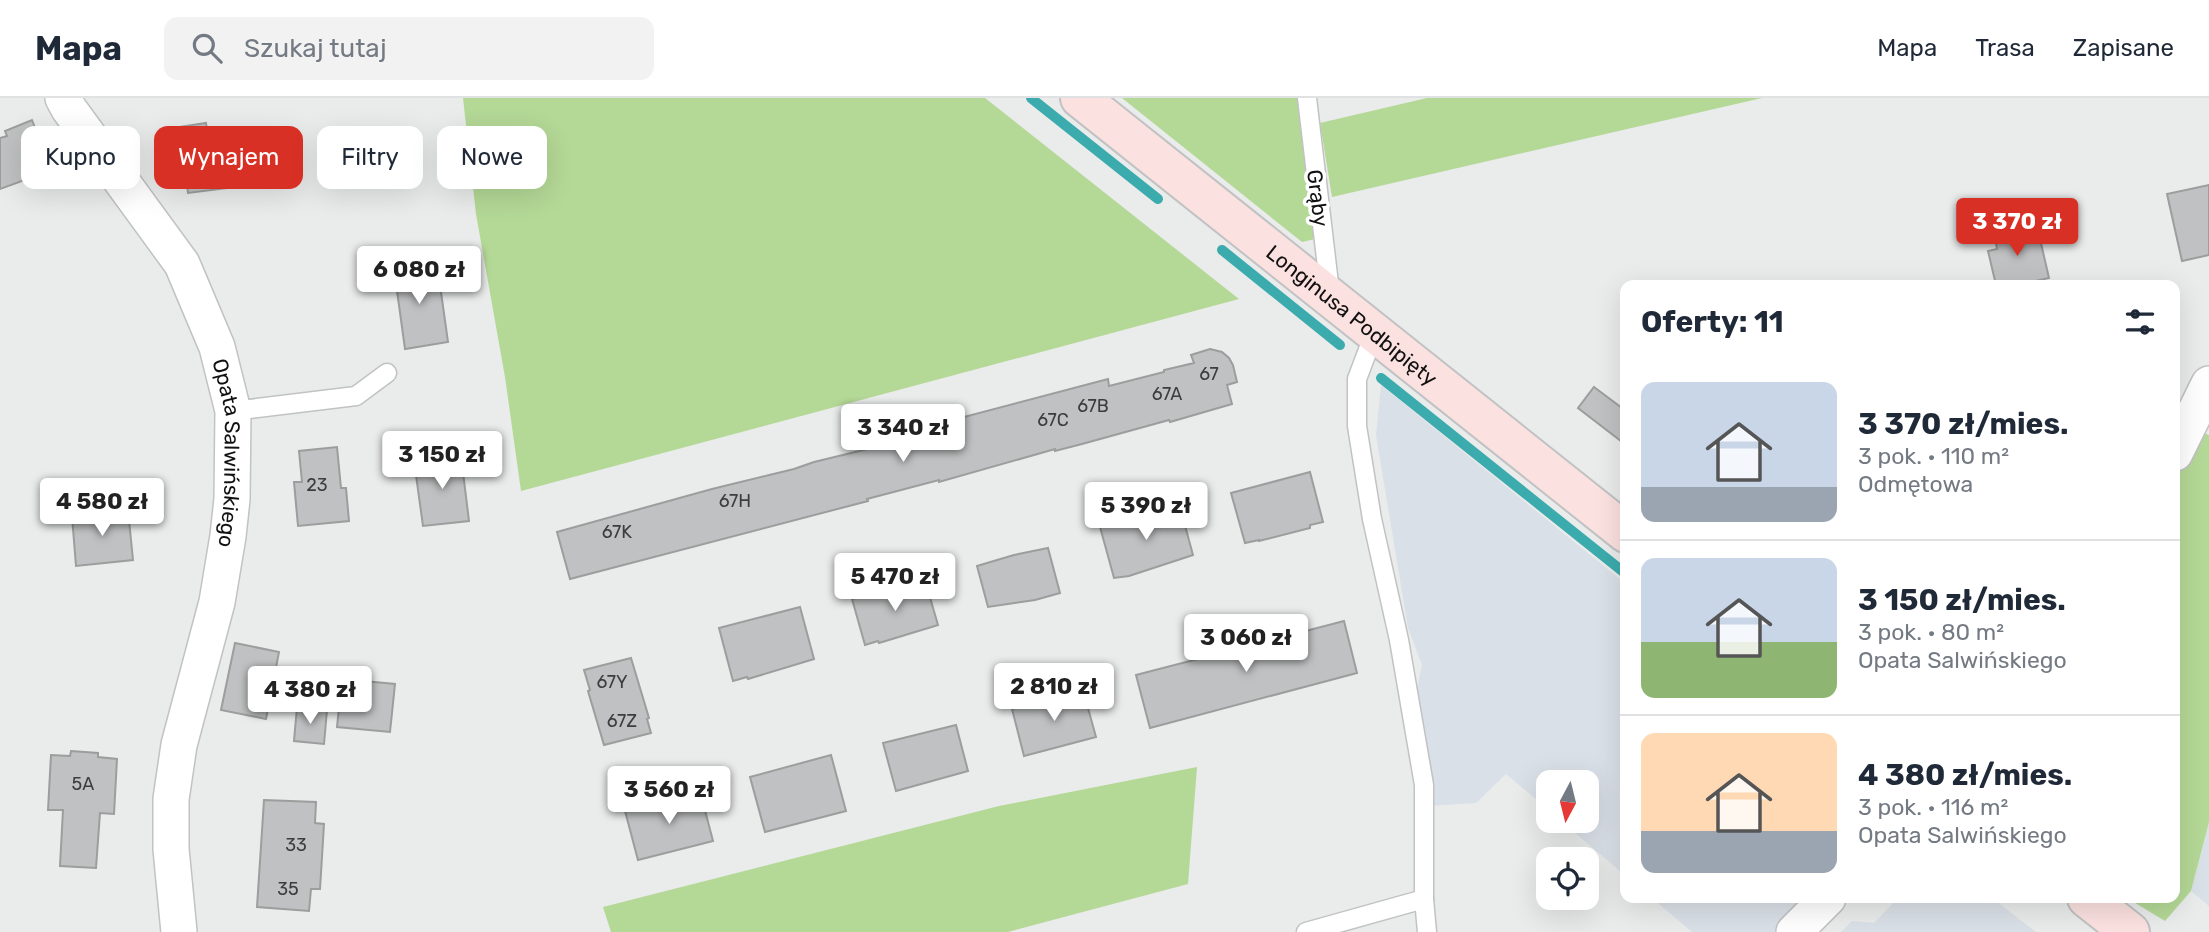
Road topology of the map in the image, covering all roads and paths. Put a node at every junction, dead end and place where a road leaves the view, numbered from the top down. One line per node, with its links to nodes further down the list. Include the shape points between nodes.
1 (63, 98): 8 (street, Opata Salwińskiego, via 182,264 217,347)
2 (1080, 98): 4 (street, Longinusa Podbipięty)
3 (1307, 98): 4 (lane, Grąby)
4 (1331, 299): 5 (street, Longinusa Podbipięty)
5 (1374, 334): 10 (street, Longinusa Podbipięty); 11 (lane, via 1357,379 1357,426 1424,785)
6 (387, 373): 8 (lane, via 356,396)
7 (2209, 384): 9 (street)
8 (233, 411): 14 (street, Opata Salwińskiego, via 228,536 217,602 179,745 171,799)
9 (2180, 443)
10 (1620, 528)
11 (1424, 899): 15 (lane); 16 (lane)
12 (1823, 903): 17 (street)
13 (2093, 903): 18 (street)
14 (178, 932)
15 (1306, 932)
16 (1427, 932)
17 (1794, 932)
18 (2130, 932)

